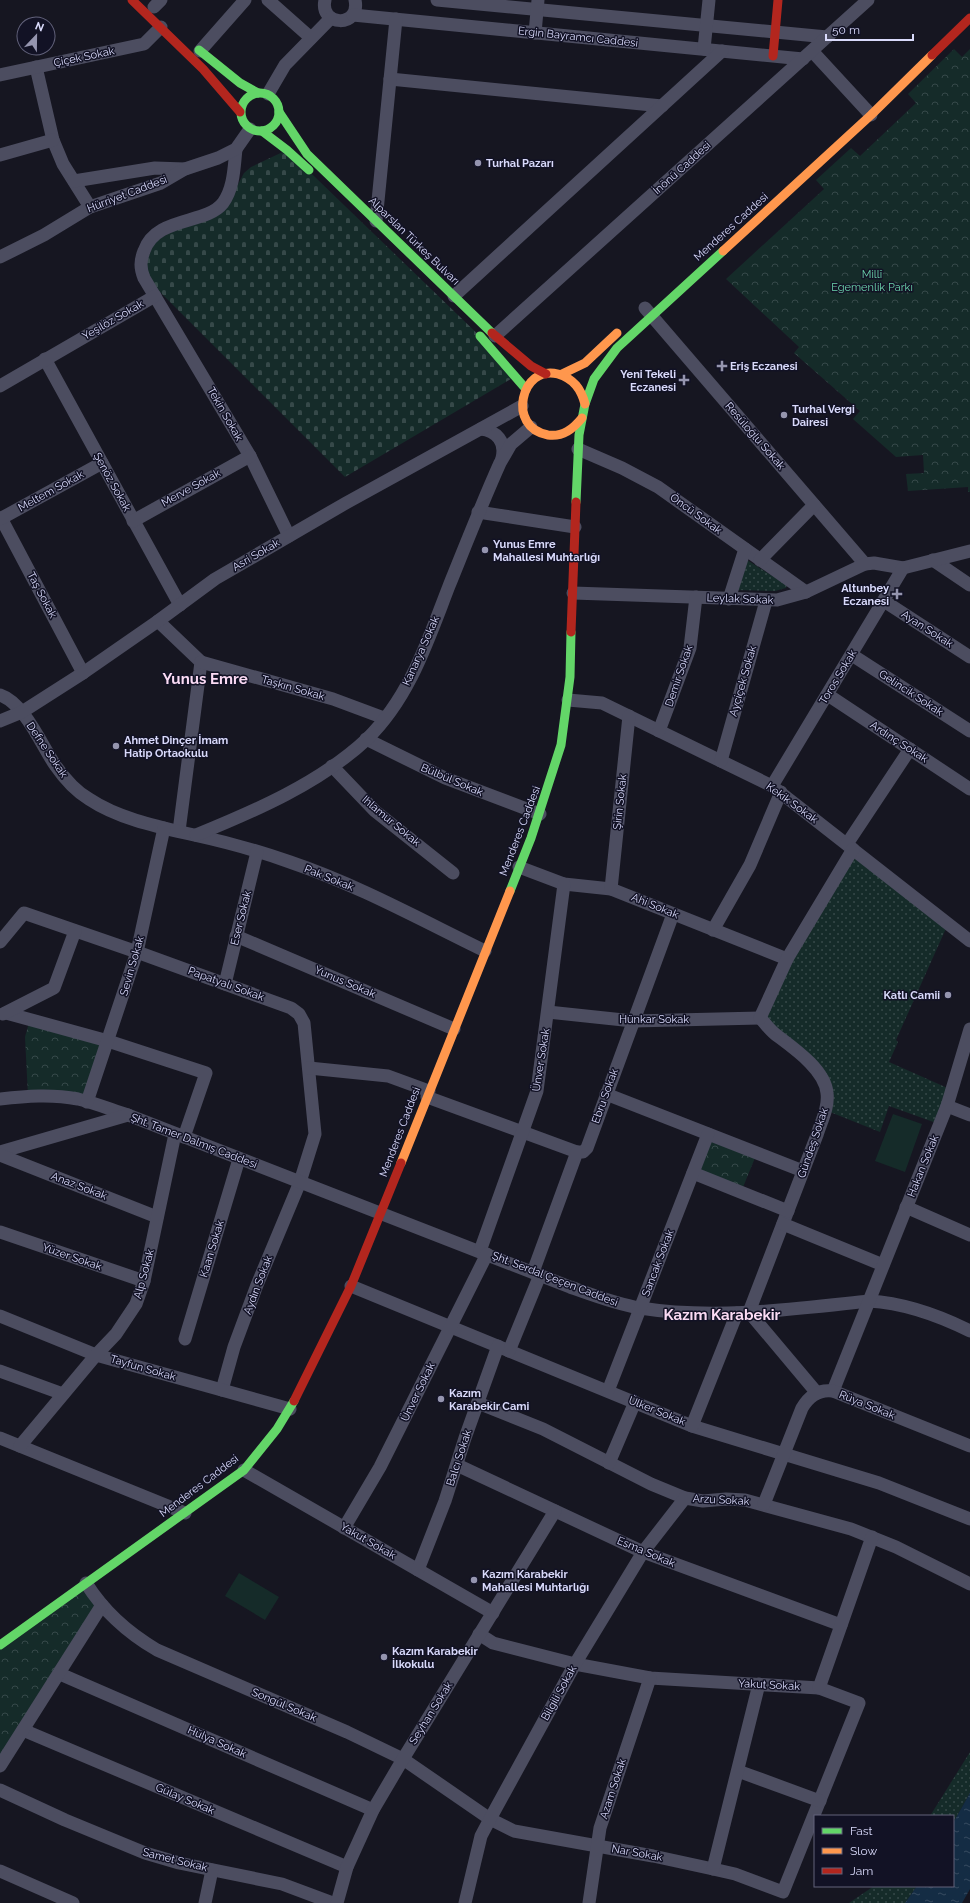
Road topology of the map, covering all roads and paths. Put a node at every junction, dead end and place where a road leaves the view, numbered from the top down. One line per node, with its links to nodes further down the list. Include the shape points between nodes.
1 (132, 0): 18 (street)
2 (245, 0): 23 (street)
3 (268, 0): 21 (street)
4 (325, 0): 13 (street, via 325,11)
5 (355, 0): 12 (street, via 356,9)
6 (437, 0): 10 (street, Ergin Bayramcı Caddesi)
7 (709, 0): 17 (street)
8 (778, 0): 20 (street)
9 (868, 0): 22 (street, İnönü Caddesi)
10 (459, 1): 11 (street, Ergin Bayramcı Caddesi); 16 (street)
11 (538, 5): 17 (street, Ergin Bayramcı Caddesi); 19 (street)
12 (352, 15): 13 (street, Ergin Bayramcı Caddesi, via 342,21); 15 (street, Ergin Bayramcı Caddesi)
13 (331, 18): 21 (street)
14 (970, 18): 33 (street, Menderes Caddesi)
15 (396, 19): 16 (street, Ergin Bayramcı Caddesi); 30 (street)
16 (457, 25): 19 (street, Ergin Bayramcı Caddesi)
17 (707, 26): 20 (street, Ergin Bayramcı Caddesi); 24 (street)
18 (160, 27): 28 (street, Çiçek Sokak, via 144,44); 34 (street, via 212,78)
19 (535, 33): 24 (street, Ergin Bayramcı Caddesi)
20 (775, 33): 22 (street, Ergin Bayramcı Caddesi); 27 (street)
21 (311, 38): 31 (street, via 285,65)
22 (827, 38): 26 (street, İnönü Caddesi)
23 (197, 48): 31 (street, via 240,84)
24 (704, 49): 25 (street, Ergin Bayramcı Caddesi)
25 (722, 51): 27 (street, Ergin Bayramcı Caddesi); 32 (street)
26 (808, 55): 27 (street, Ergin Bayramcı Caddesi); 33 (street); 51 (street, İnönü Caddesi)
27 (773, 56)
28 (36, 67): 29 (street, Çiçek Sokak); 37 (street)
29 (0, 75)
30 (390, 79): 32 (street); 44 (street)
31 (263, 94): 34 (street, via 252,94 244,100); 35 (street, via 276,102)
32 (662, 106): 47 (street)
33 (866, 109): 48 (street, Menderes Caddesi)
34 (240, 112): 36 (street, via 243,122)
35 (279, 112): 36 (street, via 274,126); 44 (street, Alparslan Türkeş Bulvarı, via 307,154)
36 (256, 130): 38 (street, Hürriyet Caddesi); 41 (street, via 291,153)
37 (53, 140): 39 (street); 42 (street, via 63,164)
38 (236, 149): 40 (street, Hürriyet Caddesi, via 218,158); 46 (street, Yeşilöz Sokak, via 231,183 222,204 208,213 158,232 148,242 141,258 141,270)
39 (0, 155)
40 (185, 168): 42 (street, via 155,168); 43 (street, Hürriyet Caddesi, via 161,183)
41 (317, 177)
42 (74, 181): 43 (street)
43 (90, 207): 45 (street, Hürriyet Caddesi)
44 (376, 221): 47 (street, Alparslan Türkeş Bulvarı)
45 (0, 258)
46 (155, 296): 52 (street, Yeşilöz Sokak); 63 (street, Tekin Sokak)
47 (454, 296): 51 (street, Alparslan Türkeş Bulvarı)
48 (647, 310): 57 (street, Menderes Caddesi, via 594,379); 66 (street, Resüloğlu Sokak)
49 (624, 327): 54 (street, via 583,363)
50 (476, 332): 56 (street)
51 (495, 336): 53 (street, Alparslan Türkeş Bulvarı, via 531,366)
52 (45, 359): 55 (street, Yeşilöz Sokak); 65 (street, Şenöz Sokak)
53 (546, 374): 54 (street); 56 (street, via 532,381)
54 (562, 374): 57 (street, via 580,388)
55 (0, 386)
56 (526, 389): 58 (street)
57 (585, 404): 59 (street, Menderes Caddesi)
58 (522, 406): 60 (street, via 524,417); 61 (street, Asri Sokak)
59 (582, 418): 60 (street, via 560,439 546,436); 62 (street, Menderes Caddesi)
60 (531, 427): 64 (street, Kanarya Sokak, via 514,440)
61 (481, 429): 64 (street, via 499,438 503,448); 71 (street, Asri Sokak)
62 (573, 452): 70 (street, Menderes Caddesi); 72 (street, Öncü Sokak, via 622,468 658,487)
63 (250, 456): 69 (street, Merve Sokak); 71 (street, Tekin Sokak)
64 (502, 458): 67 (street, Kanarya Sokak)
65 (102, 463): 68 (street, Meltem Sokak); 69 (street, Şenöz Sokak)
66 (814, 504): 74 (street); 76 (street, Resüloğlu Sokak)
67 (478, 512): 70 (street); 96 (street, Kanarya Sokak, via 417,666 397,702)
68 (0, 519): 90 (street, Taş Sokak)
69 (133, 521): 85 (street, Şenöz Sokak)
70 (575, 527): 80 (street, Menderes Caddesi)
71 (289, 536): 85 (street, Asri Sokak, via 215,579)
72 (745, 549): 74 (street, Öncü Sokak); 82 (street)
73 (970, 551): 75 (street, Leylak Sokak)
74 (760, 560): 79 (street, Öncü Sokak)
75 (932, 560): 77 (street, Leylak Sokak); 78 (street)
76 (865, 564): 77 (street, Leylak Sokak); 79 (street, Leylak Sokak)
77 (903, 568): 84 (street, Toros Sokak)
78 (970, 585)
79 (806, 592): 83 (street, Leylak Sokak, via 785,599)
80 (573, 593): 81 (street, Leylak Sokak); 93 (street, Menderes Caddesi)
81 (696, 597): 82 (street, Leylak Sokak); 98 (street, Demir Sokak, via 690,648)
82 (729, 599): 83 (street, Leylak Sokak)
83 (766, 601): 102 (street, Ayçiçek Sokak)
84 (884, 601): 87 (street, Toros Sokak); 88 (street, Ayan Sokak)
85 (180, 605): 86 (street, Asri Sokak)
86 (158, 621): 89 (street, Taşkın Sokak); 90 (street, Asri Sokak)
87 (852, 655): 92 (street, Toros Sokak); 99 (street, Gelincik Sokak)
88 (970, 657)
89 (201, 662): 96 (street, Taşkın Sokak, via 333,698); 108 (street)
90 (83, 672): 94 (street, Asri Sokak)
91 (0, 695): 94 (street, Defne Sokak, via 8,698)
92 (828, 695): 101 (street, Ardınç Sokak); 104 (street, Toros Sokak)
93 (568, 700): 95 (street, Kekik Sokak, via 602,703); 106 (street, Menderes Caddesi, via 556,765)
94 (22, 712): 97 (street, Asri Sokak); 107 (street, Defne Sokak, via 55,766 78,791 100,805)
95 (629, 716): 98 (street, Kekik Sokak); 115 (street, Şirin Sokak)
96 (384, 718): 100 (street, Kanarya Sokak)
97 (0, 721)
98 (659, 731): 102 (street, Kekik Sokak)
99 (970, 731)
100 (366, 739): 103 (street, Kanarya Sokak); 106 (street, Bülbül Sokak, via 445,778)
101 (910, 749): 105 (street, Ardınç Sokak); 110 (street)
102 (721, 761): 104 (street, Kekik Sokak)
103 (332, 766): 109 (street, Kanarya Sokak, via 289,793); 113 (street, Ihlamur Sokak, via 375,810)
104 (777, 789): 110 (street, Kekik Sokak); 117 (street, Toros Sokak, via 750,865)
105 (970, 789)
106 (540, 814): 112 (street, Menderes Caddesi)
107 (164, 828): 108 (street, Pak Sokak); 122 (street, Sevin Sokak)
108 (179, 831): 109 (street, Pak Sokak)
109 (196, 835): 111 (street, Pak Sokak)
110 (850, 846): 120 (street, Kekik Sokak); 124 (street)
111 (257, 852): 119 (street, Eser Sokak); 123 (street, Pak Sokak, via 290,862 372,895)
112 (520, 867): 114 (street, Ahi Sokak); 123 (street, Menderes Caddesi)
113 (453, 872)
114 (564, 884): 115 (street, Ahi Sokak); 126 (street, Ünver Sokak)
115 (611, 889): 116 (street, Ahi Sokak)
116 (673, 914): 117 (street, Ahi Sokak); 129 (street, Ebru Sokak)
117 (713, 930): 124 (street, Ahi Sokak)
118 (75, 931): 121 (street, Papatyalı Sokak, via 24,913); 122 (street, Papatyalı Sokak); 127 (street, via 54,988)
119 (236, 936): 125 (street, Eser Sokak); 130 (street, Yunus Sokak)
120 (970, 941)
121 (0, 942)
122 (138, 952): 125 (street, Papatyalı Sokak); 132 (street, Sevin Sokak)
123 (485, 952): 130 (street, Menderes Caddesi)
124 (786, 959): 128 (street)
125 (225, 984): 133 (street, Papatyalı Sokak, via 291,1008 299,1014 304,1023)
126 (548, 1012): 129 (street, Hünkar Sokak); 141 (street, Ünver Sokak, via 537,1091)
127 (3, 1014): 132 (street)
128 (760, 1018): 129 (street, Hünkar Sokak); 148 (street, Gündeş Sokak, via 808,1061 826,1087 826,1107)
129 (633, 1021): 135 (street, Ebru Sokak)
130 (454, 1029): 134 (street, Menderes Caddesi)
131 (970, 1029): 138 (street, Hakan Sokak)
132 (108, 1041): 137 (street, Sevin Sokak); 143 (street, Alp Sokak, via 206,1073)
133 (309, 1068): 134 (street, via 388,1076); 150 (street, Papatyalı Sokak, via 315,1134)
134 (428, 1094): 141 (street); 153 (street, Menderes Caddesi)
135 (606, 1094): 142 (street); 145 (street, Ebru Sokak, via 587,1148 583,1152)
136 (0, 1099): 137 (street, Şht. Tamer Dalmış Caddesi, via 60,1096)
137 (87, 1102): 140 (street, Şht. Tamer Dalmış Caddesi)
138 (947, 1106): 139 (street); 151 (street, Hakan Sokak)
139 (970, 1114)
140 (128, 1115): 143 (street, Şht. Tamer Dalmış Caddesi); 144 (street)
141 (522, 1132): 145 (street); 158 (street, Ünver Sokak)
142 (708, 1134): 148 (street); 149 (street, Sancak Sokak)
143 (179, 1136): 147 (street, Şht. Tamer Dalmış Caddesi); 154 (street, Alp Sokak)
144 (0, 1152)
145 (577, 1152): 160 (street, Ebru Sokak)
146 (0, 1155): 154 (street, Anaz Sokak)
147 (239, 1159): 150 (street, Şht. Tamer Dalmış Caddesi); 169 (street, Kaan Sokak)
148 (803, 1171): 152 (street, Gündeş Sokak)
149 (693, 1173): 152 (street); 164 (street, Sancak Sokak)
150 (300, 1182): 153 (street, Şht. Tamer Dalmış Caddesi); 173 (street, Aydın Sokak, via 257,1285 234,1347)
151 (906, 1207): 157 (street); 159 (street, Hakan Sokak)
152 (788, 1211): 155 (street, Gündeş Sokak)
153 (382, 1214): 158 (street, Şht. Serdal Çeçen Caddesi); 162 (street, Menderes Caddesi)
154 (157, 1217): 161 (street, Alp Sokak)
155 (783, 1224): 159 (street); 165 (street, Gündeş Sokak)
156 (0, 1232): 161 (street, Yüzer Sokak)
157 (970, 1235)
158 (484, 1252): 160 (street, Şht. Serdal Çeçen Caddesi); 167 (street, Ünver Sokak)
159 (883, 1265): 163 (street, Hakan Sokak)
160 (536, 1274): 164 (street, Şht. Serdal Çeçen Caddesi, via 598,1297); 170 (street, Ebru Sokak)
161 (144, 1281): 171 (street, Alp Sokak, via 136,1304 127,1319)
162 (351, 1286): 167 (street, Ülker Sokak); 180 (street, Menderes Caddesi)
163 (868, 1301): 165 (street, Şht. Serdal Çeçen Caddesi); 168 (street, Şht. Serdal Çeçen Caddesi, via 905,1306); 175 (street, Hakan Sokak)
164 (640, 1308): 165 (street, Şht. Serdal Çeçen Caddesi); 174 (street, Sancak Sokak)
165 (743, 1312): 176 (street); 181 (street, Gündeş Sokak)
166 (0, 1316): 171 (street, Tayfun Sokak)
167 (452, 1327): 170 (street, Ülker Sokak); 194 (street, Ünver Sokak, via 380,1467)
168 (970, 1331)
169 (185, 1339)
170 (504, 1348): 174 (street, Ülker Sokak); 179 (street, Balcı Sokak)
171 (96, 1355): 173 (street, Tayfun Sokak); 177 (street, Alp Sokak)
172 (0, 1371): 177 (street)
173 (222, 1390): 180 (street, Tayfun Sokak)
174 (608, 1391): 178 (street, Ülker Sokak)
175 (833, 1391): 176 (street, Rüya Sokak); 184 (street, Rüya Sokak)
176 (817, 1393): 185 (street, via 806,1401 802,1408)
177 (63, 1394): 183 (street, Alp Sokak)
178 (635, 1402): 181 (street, Ülker Sokak); 186 (street)
179 (478, 1403): 186 (street, Arzu Sokak, via 544,1429); 187 (street, Balcı Sokak)
180 (290, 1409): 188 (street, Menderes Caddesi)
181 (692, 1426): 185 (street, Ülker Sokak)
182 (0, 1438): 183 (street)
183 (20, 1446): 192 (street)
184 (970, 1446)
185 (784, 1454): 190 (street); 193 (street, Ülker Sokak, via 879,1484)
186 (609, 1463): 189 (street, Arzu Sokak)
187 (457, 1464): 191 (street, Esma Sokak); 197 (street, Balcı Sokak)
188 (244, 1470): 192 (street, Menderes Caddesi); 194 (street, Yakut Sokak)
189 (685, 1498): 190 (street, Arzu Sokak, via 703,1501 739,1500); 196 (street, Bilgili Sokak)
190 (764, 1504): 195 (street, Arzu Sokak)
191 (555, 1511): 196 (street, Esma Sokak); 201 (street, Seyhan Sokak)
192 (185, 1512): 198 (street, Menderes Caddesi)
193 (970, 1519)
194 (344, 1528): 197 (street, Yakut Sokak)
195 (872, 1537): 199 (street, Arzu Sokak); 202 (street)
196 (643, 1552): 202 (street, Esma Sokak); 205 (street, Bilgili Sokak)
197 (418, 1570): 201 (street, Yakut Sokak)
198 (86, 1583): 200 (street, Songül Sokak); 204 (street, Menderes Caddesi)
199 (970, 1584)
200 (102, 1605): 206 (street); 211 (street, Songül Sokak, via 136,1638 158,1650 347,1732)
201 (493, 1613): 203 (street, Seyhan Sokak)
202 (841, 1625): 209 (street)
203 (479, 1634): 205 (street, Yakut Sokak, via 493,1643); 211 (street, Seyhan Sokak)
204 (0, 1645)
205 (575, 1664): 207 (street, Yakut Sokak); 219 (street, Bilgili Sokak)
206 (60, 1674): 210 (street); 216 (street, Hülya Sokak)
207 (650, 1678): 208 (street, Yakut Sokak); 220 (street, Azam Sokak, via 600,1828)
208 (759, 1684): 209 (street, Yakut Sokak); 213 (street)
209 (819, 1688): 215 (street, Yakut Sokak, via 859,1703)
210 (23, 1730): 212 (street); 221 (street, Gülay Sokak)
211 (402, 1759): 216 (street, Seyhan Sokak); 219 (street, Songül Sokak)
212 (0, 1766)
213 (738, 1771): 215 (street); 222 (street)
214 (0, 1790): 223 (street, Samet Sokak, via 145,1853)
215 (820, 1801): 217 (street, Yakut Sokak)
216 (373, 1810): 221 (street, Seyhan Sokak)
217 (814, 1815)
218 (814, 1816): 225 (street, Yakut Sokak)
219 (490, 1819): 220 (street, Nar Sokak, via 525,1834); 230 (street, Bilgili Sokak, via 481,1836)
220 (598, 1846): 222 (street, Nar Sokak); 231 (street, Azam Sokak)
221 (347, 1868): 229 (street, Seyhan Sokak)
222 (714, 1869): 225 (street, Nar Sokak)
223 (212, 1870): 227 (street); 228 (street, Samet Sokak, via 282,1884)
224 (0, 1871): 226 (street)
225 (783, 1892)
226 (73, 1903)
227 (205, 1903)
228 (333, 1903)
229 (337, 1903)
230 (465, 1903)
231 (590, 1903)

